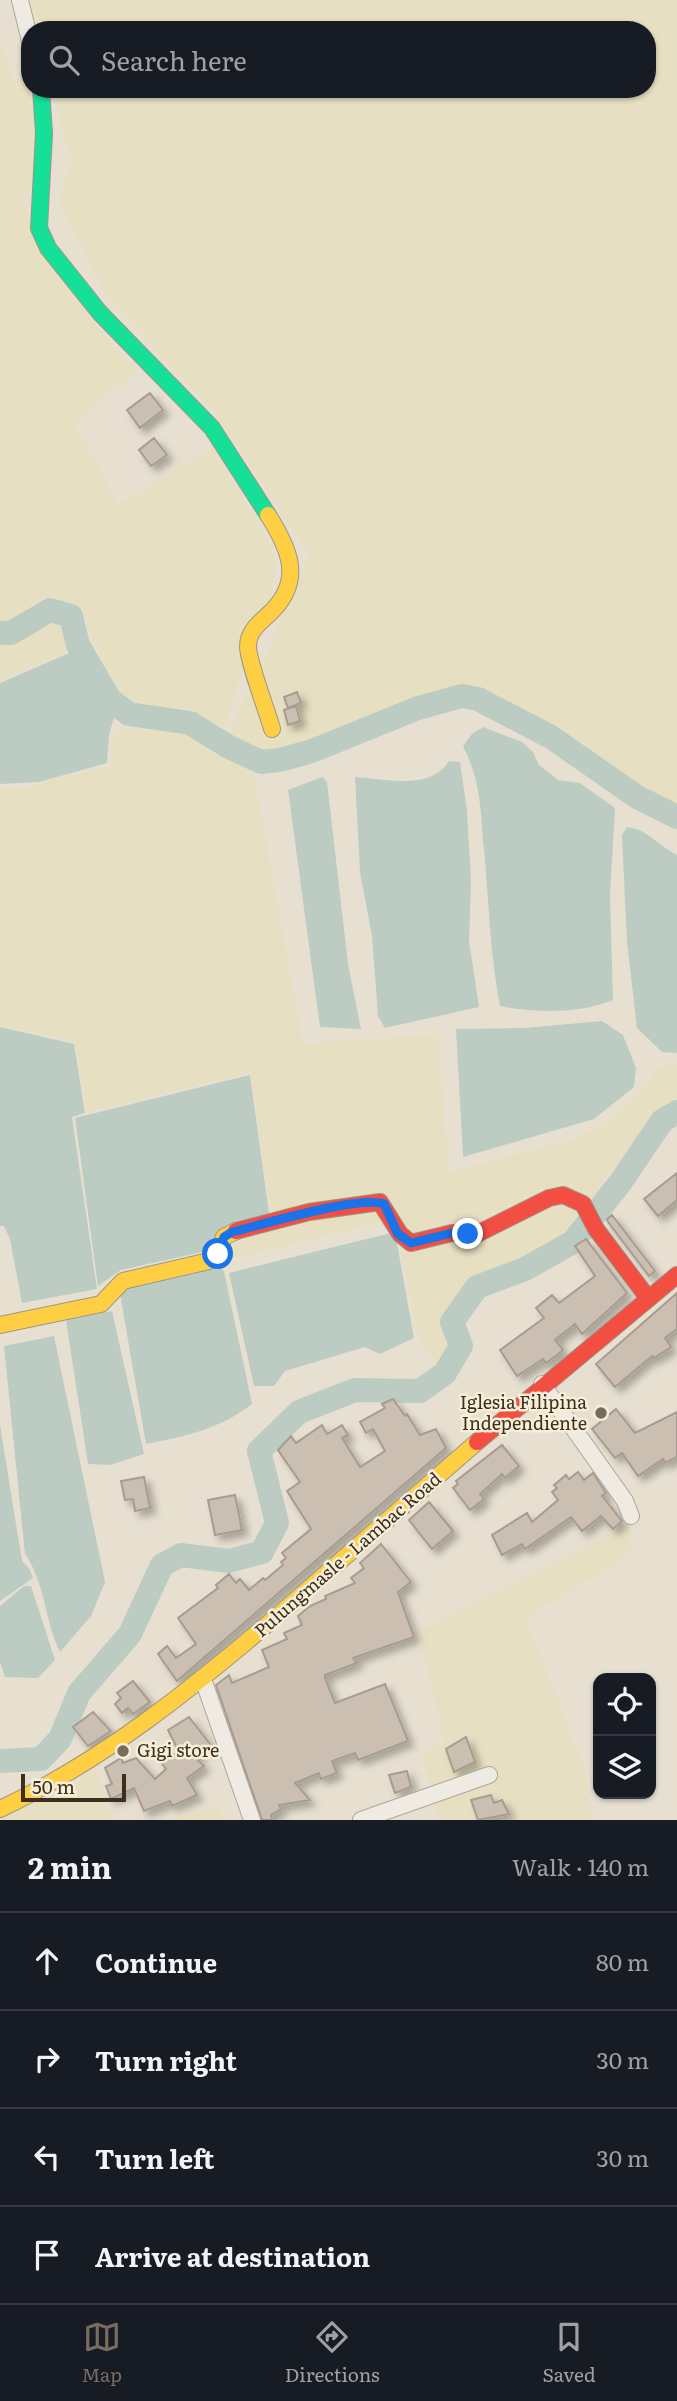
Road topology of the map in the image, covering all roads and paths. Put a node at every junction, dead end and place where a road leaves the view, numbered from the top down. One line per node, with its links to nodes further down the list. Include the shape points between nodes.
1 (20, 0): 2 (street)
2 (25, 21)
3 (42, 98): 4 (street, via 44,133 38,203 48,248 117,331 212,428 288,545 291,571 287,590 280,604 254,628 248,646)
4 (272, 729)
5 (677, 1275): 6 (street, Pulungmasle - Lambac Road)
6 (648, 1298): 7 (street, via 596,1229 583,1204 563,1195 477,1234 452,1233 411,1243 398,1234 387,1207 380,1202 309,1212 228,1234 209,1261 123,1281 101,1304); 8 (street, Pulungmasle - Lambac Road)
7 (0, 1325)
8 (542, 1384): 9 (street); 10 (street, Pulungmasle - Lambac Road)
9 (631, 1516)
10 (203, 1679): 12 (street, Pulungmasle - Lambac Road, via 110,1748); 13 (street)
11 (489, 1775): 14 (street)
12 (0, 1809)
13 (252, 1820)
14 (361, 1820)

